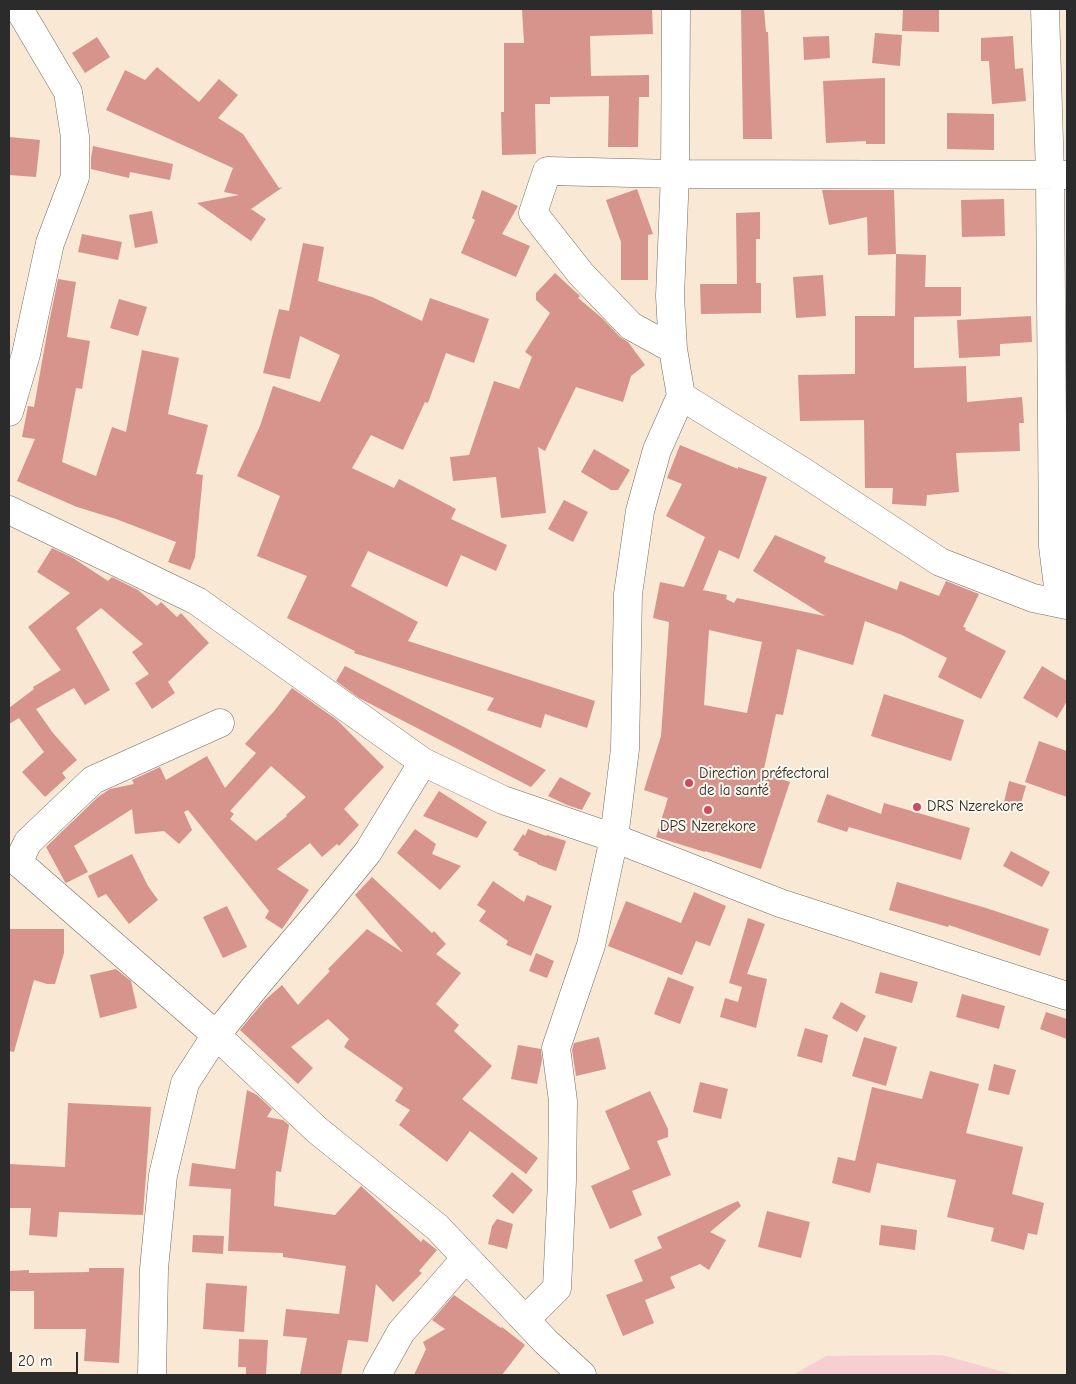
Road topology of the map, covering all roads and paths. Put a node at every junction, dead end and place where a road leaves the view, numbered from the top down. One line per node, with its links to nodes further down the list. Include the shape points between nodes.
1 (19, 9): 8 (street, via 68,92 75,137 75,177 50,243 26,354)
2 (676, 9): 4 (street)
3 (1045, 9): 5 (street)
4 (675, 174): 5 (street); 6 (street, via 670,296); 6 (street, via 547,171 533,212 581,274 631,326)
5 (1059, 175): 10 (street, via 1053,546)
6 (673, 349): 7 (street)
7 (681, 396): 10 (street, via 940,562 1033,598); 13 (street, via 657,450 640,511 628,594 625,749)
8 (9, 412)
9 (9, 510): 12 (street, via 197,601)
10 (1064, 604)
11 (220, 723): 15 (street, via 93,780 28,842 18,862)
12 (423, 762): 13 (street, via 503,800); 15 (street, via 368,852)
13 (614, 838): 14 (street, via 780,903); 17 (street, via 591,944 556,1048 563,1101 557,1288)
14 (1067, 996)
15 (216, 1035): 16 (street, via 317,1130 437,1227); 18 (street, via 185,1083 163,1174 154,1269)
16 (466, 1258): 17 (street); 19 (street, via 401,1332)
17 (525, 1320): 20 (street)
18 (152, 1375)
19 (377, 1375)
20 (582, 1375)

